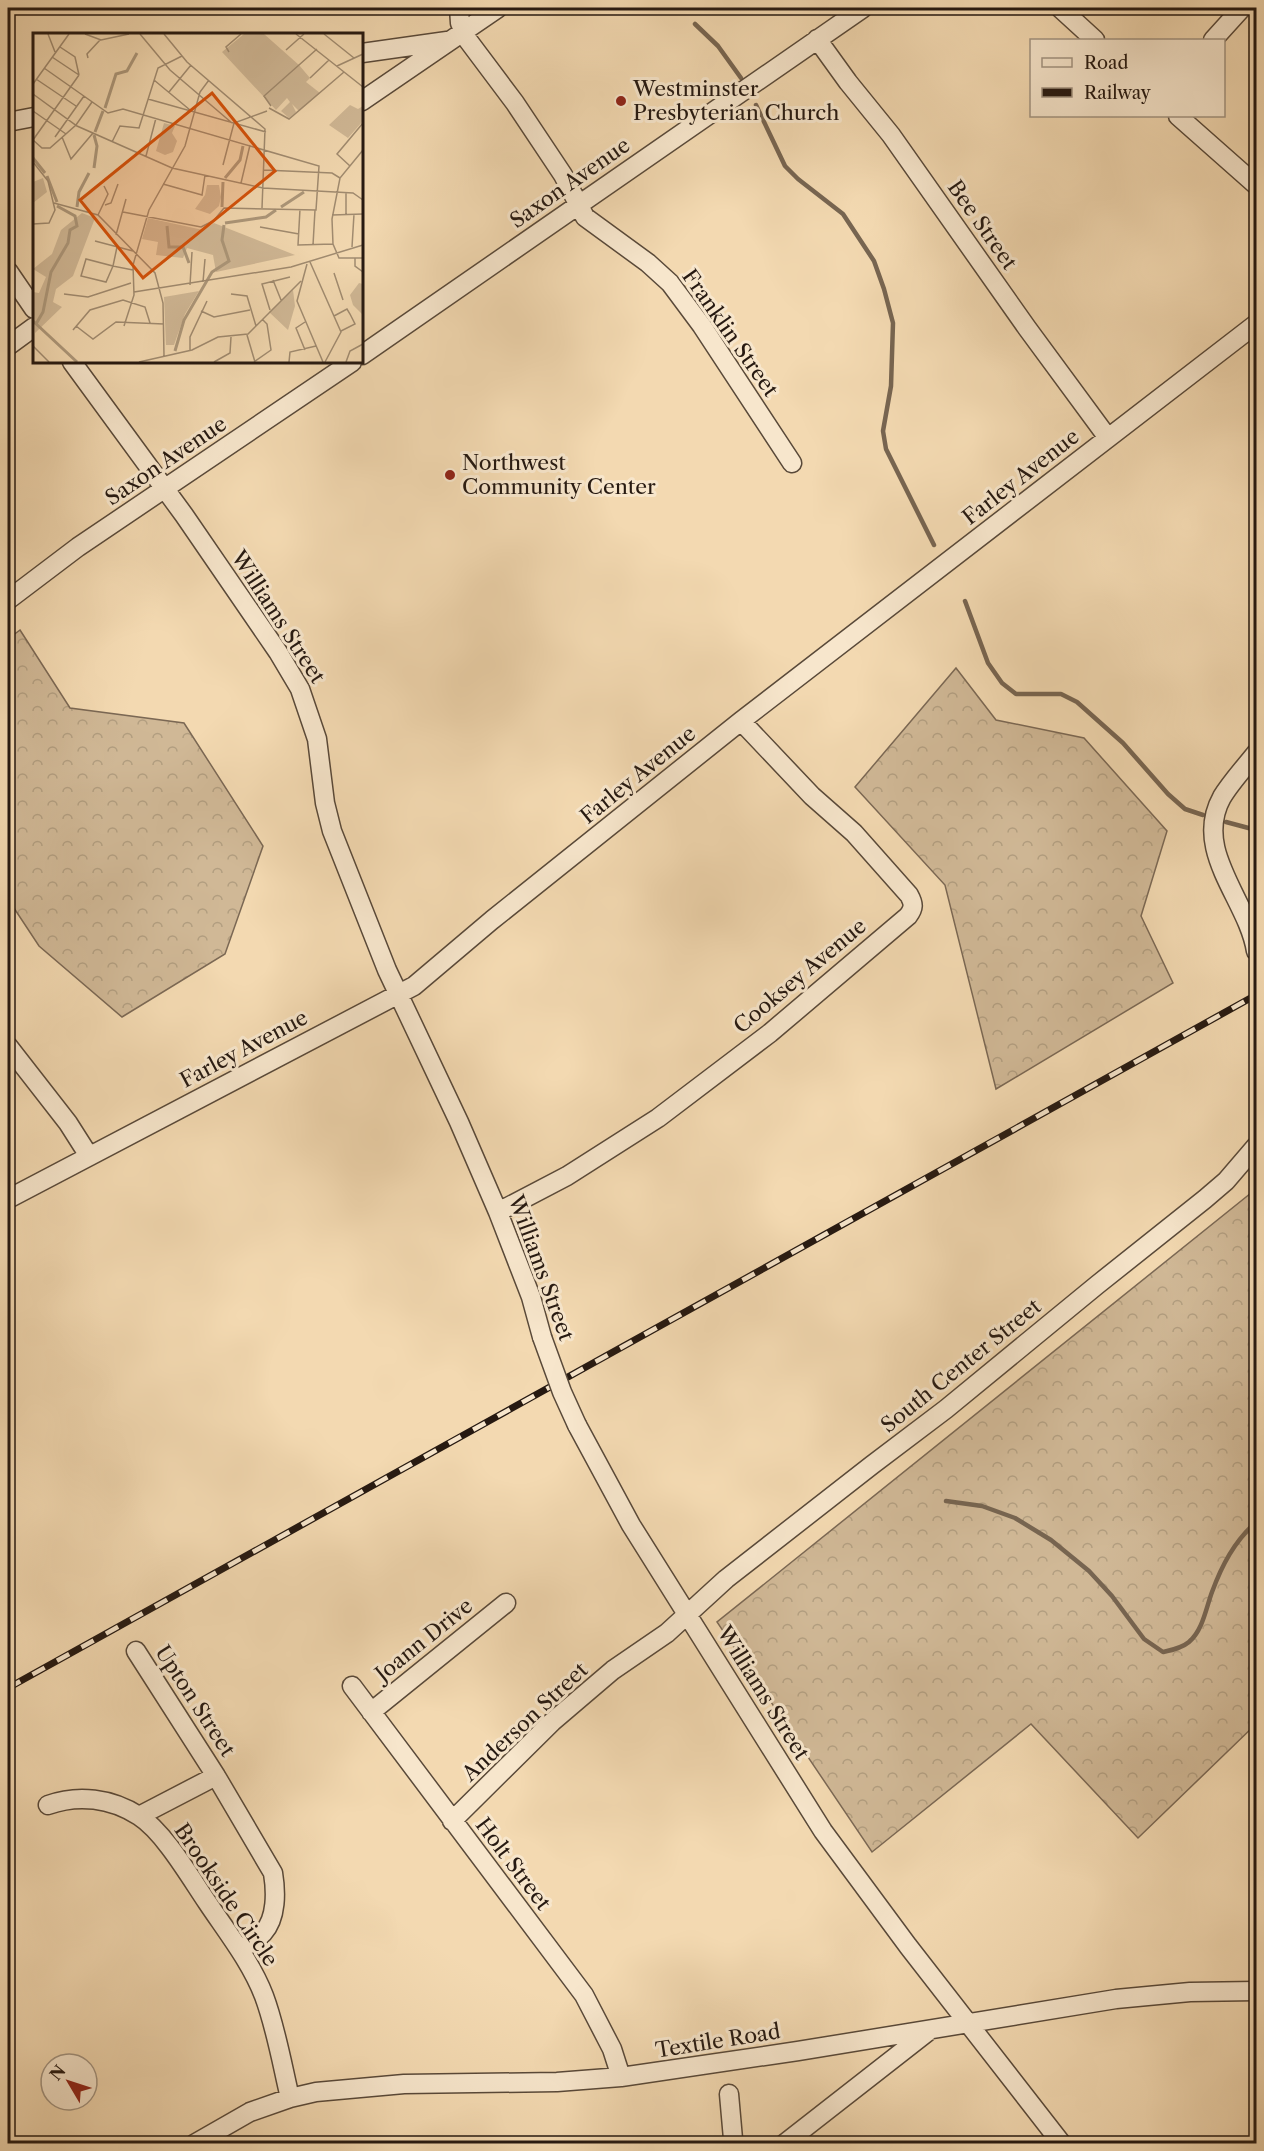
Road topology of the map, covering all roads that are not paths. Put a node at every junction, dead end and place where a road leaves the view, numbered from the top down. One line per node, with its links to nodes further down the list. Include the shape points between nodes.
1 (459, 8): 6 (street, Franklin Street)
2 (498, 8): 6 (street)
3 (863, 8): 7 (street, Saxon Avenue)
4 (1060, 8): 8 (street)
5 (1242, 8): 9 (street)
6 (458, 36): 10 (street); 11 (street); 16 (street, Franklin Street, via 515,103)
7 (816, 39): 16 (street, Saxon Avenue); 25 (street, Bee Street, via 891,135)
8 (1094, 39)
9 (1214, 39)
10 (363, 53)
11 (363, 100)
12 (33, 117): 14 (street)
13 (1179, 117): 15 (street)
14 (8, 122)
15 (1257, 185)
16 (579, 204): 22 (street, Saxon Avenue); 26 (street, Franklin Street, via 585,217 670,283)
17 (8, 271): 18 (street)
18 (33, 308)
19 (1257, 324): 25 (street, Farley Avenue)
20 (33, 328): 21 (street)
21 (8, 346)
22 (363, 354)
23 (73, 363): 27 (street, Williams Street)
24 (351, 363): 27 (street, Saxon Avenue)
25 (1108, 438): 29 (street, Farley Avenue)
26 (792, 463)
27 (164, 489): 28 (street, Saxon Avenue); 32 (street, Williams Street, via 300,689 317,739 330,824)
28 (8, 600)
29 (741, 722): 32 (street, Farley Avenue); 37 (street, Cooksey Avenue, via 812,796 854,833 909,895 912,910 770,1033 658,1118 567,1176)
30 (1257, 753): 31 (street, via 1222,796 1213,835 1224,874)
31 (1257, 951)
32 (398, 995): 35 (street, Farley Avenue); 37 (street, Williams Street)
33 (8, 1046): 35 (street)
34 (1257, 1146): 39 (street, South Center Street, via 1205,1199 946,1409 726,1579)
35 (89, 1156): 36 (street, Farley Avenue)
36 (8, 1199)
37 (498, 1212): 39 (street, Williams Street, bridge, via 577,1425 631,1525)
38 (506, 1603): 42 (street, Joann Drive)
39 (688, 1615): 46 (street, Anderson Street, via 552,1722); 49 (street, Williams Street, via 823,1831)
40 (135, 1651): 43 (street, Upton Street)
41 (352, 1686): 42 (street, Holt Street)
42 (371, 1712): 46 (street, Holt Street)
43 (216, 1776): 45 (street, Upton Street); 47 (street, Upton Street, via 273,1873 275,1903 271,1918 264,1932)
44 (48, 1805): 45 (street, Brookside Circle, via 90,1798)
45 (139, 1816): 47 (street, Brookside Circle, via 157,1832)
46 (452, 1821): 51 (street, Holt Street, via 584,1995 612,2049)
47 (240, 1950): 53 (street, Brookside Circle, via 264,1995)
48 (1257, 1991): 49 (street, Textile Road, via 1144,1995)
49 (968, 2022): 50 (street, Textile Road); 57 (street, Williams Street)
50 (931, 2029): 51 (street, Textile Road); 56 (street)
51 (621, 2077): 53 (street, Textile Road, via 405,2084)
52 (729, 2094): 55 (street)
53 (290, 2098): 54 (street, Textile Road, via 250,2112)
54 (194, 2144)
55 (735, 2144)
56 (784, 2144)
57 (1062, 2144)

